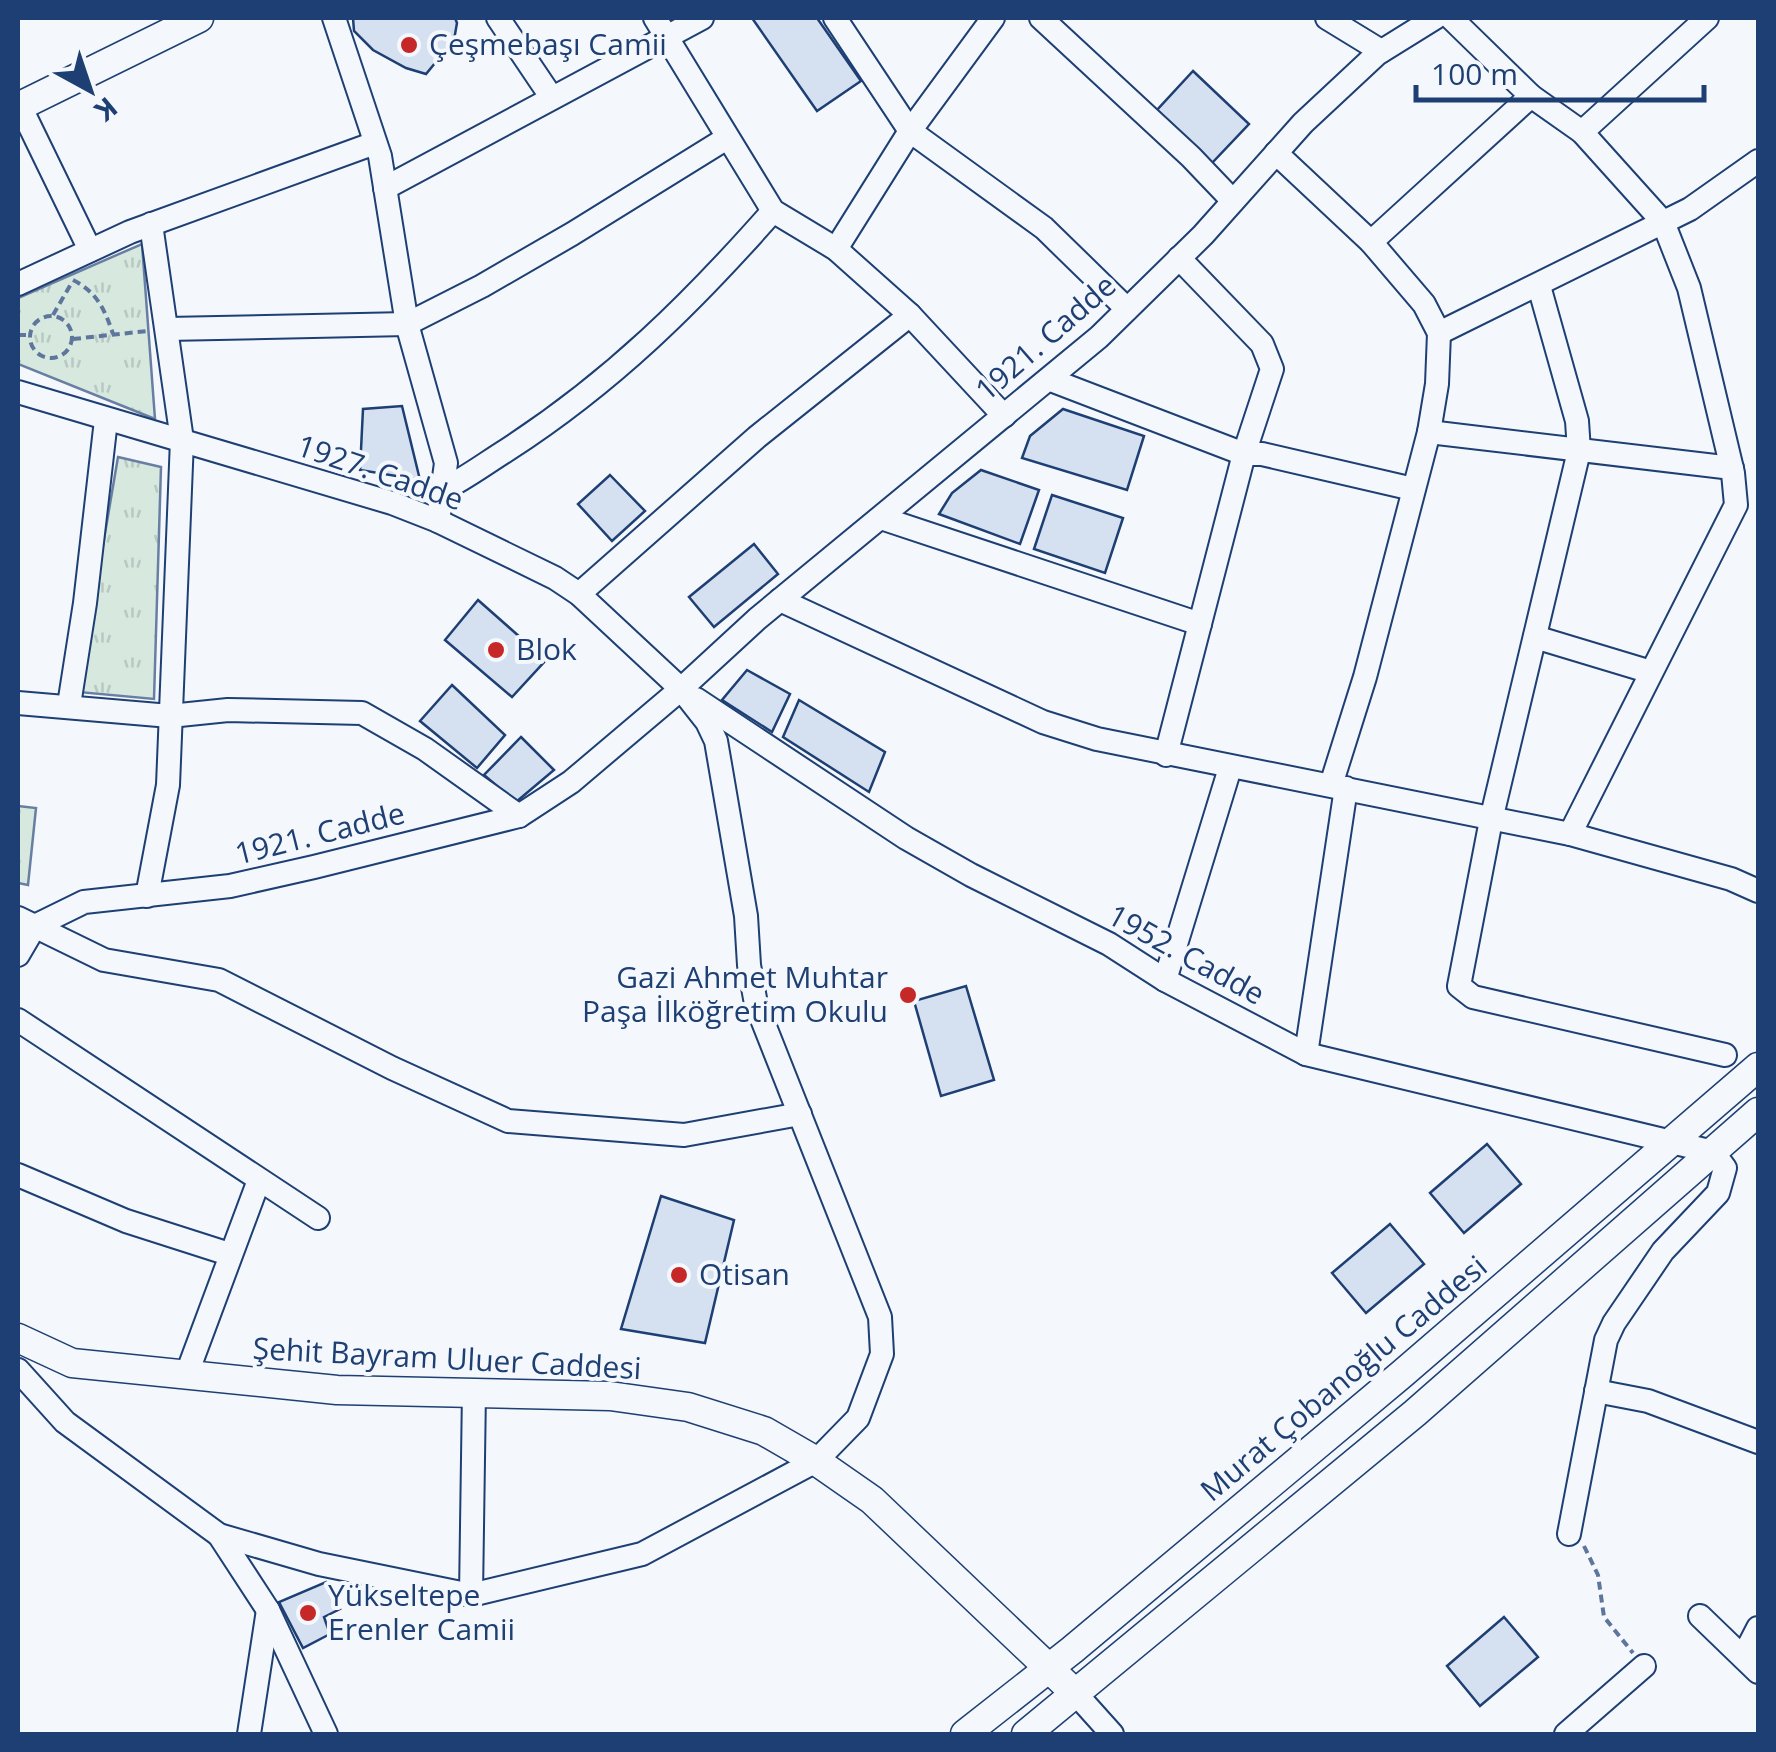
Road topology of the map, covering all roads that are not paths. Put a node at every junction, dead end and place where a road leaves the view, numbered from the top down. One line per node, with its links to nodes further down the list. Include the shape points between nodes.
1 (334, 18): 20 (street)
2 (498, 18): 15 (street)
3 (702, 18): 12 (street)
4 (835, 18): 17 (street)
5 (993, 18): 17 (street)
6 (1042, 18): 24 (street)
7 (1327, 18): 13 (street)
8 (1435, 18): 13 (street, 1921. Cadde)
9 (1451, 18): 14 (street)
10 (1707, 18): 18 (street)
11 (181, 21): 16 (main road)
12 (660, 28): 15 (street); 19 (street)
13 (1381, 51): 21 (street, 1921. Cadde)
14 (1531, 96): 18 (street); 28 (street)
15 (552, 98): 23 (street)
16 (19, 106): 30 (street)
17 (910, 131): 29 (street); 34 (street, via 1044,228)
18 (1582, 132): 26 (street)
19 (727, 138): 25 (street); 36 (street, via 572,234)
20 (375, 143): 23 (street); 27 (street)
21 (1276, 153): 24 (street, 1921. Cadde); 28 (street)
22 (1758, 161): 26 (street)
23 (385, 188): 36 (street)
24 (1233, 201): 31 (street, 1921. Cadde)
25 (773, 211): 29 (street); 48 (street, via 630,360 561,415)
26 (1663, 222): 33 (street); 47 (street, via 1689,288)
27 (151, 224): 30 (street); 37 (street)
28 (1371, 242): 38 (street, via 1424,304)
29 (836, 249): 35 (street)
30 (90, 250): 32 (street)
31 (1180, 258): 34 (street, 1921. Cadde); 46 (street, via 1262,344 1272,370)
32 (18, 284)
33 (1539, 286): 38 (street); 45 (street, via 1577,421)
34 (1127, 309): 39 (street, 1921. Cadde)
35 (910, 315): 41 (street); 53 (street)
36 (407, 324): 37 (street); 48 (street, via 446,463)
37 (167, 329): 44 (street)
38 (1439, 333): 43 (street)
39 (1051, 380): 41 (street, 1921. Cadde); 46 (street)
40 (18, 392): 42 (street, 1927. Cadde)
41 (1004, 416): 51 (street, 1921. Cadde)
42 (106, 420): 44 (street, 1927. Cadde); 60 (street)
43 (1430, 432): 45 (street); 49 (street)
44 (182, 440): 52 (street, 1927. Cadde); 61 (street)
45 (1579, 451): 47 (street); 56 (street)
46 (1244, 454): 49 (street); 55 (street)
47 (1732, 468): 50 (street)
48 (442, 490): 52 (street)
49 (1413, 490): 64 (street)
50 (1748, 504): 57 (street)
51 (881, 518): 54 (street, 1921. Cadde); 55 (street)
52 (438, 521): 53 (street, 1927. Cadde)
53 (579, 594): 58 (street, 1927. Cadde)
54 (780, 600): 58 (street, 1921. Cadde); 62 (street, via 1043,722)
55 (1200, 624): 62 (street)
56 (1534, 637): 57 (street); 66 (street)
57 (1651, 672): 67 (street)
58 (681, 689): 65 (street, 1921. Cadde); 72 (street, 1952. Cadde, via 906,838); 78 (street, via 716,740 756,1004)
59 (18, 703): 60 (street)
60 (69, 705): 61 (street)
61 (170, 716): 65 (street, via 362,712); 69 (street, via 168,785)
62 (1166, 755): 63 (street)
63 (1230, 768): 64 (street); 72 (street)
64 (1338, 786): 66 (street); 74 (street)
65 (520, 816): 69 (street, 1921. Cadde, via 230,886)
66 (1491, 820): 67 (street); 75 (street, via 1459,986 1473,997)
67 (1570, 834): 68 (street)
68 (1757, 887)
69 (147, 896): 70 (street, 1921. Cadde, via 84,902)
70 (26, 922): 71 (street); 78 (street, via 104,960 219,980 508,1122 684,1135)
71 (18, 956)
72 (1165, 980): 74 (street, 1952. Cadde)
73 (18, 1020): 82 (street)
74 (1306, 1054): 79 (street, 1952. Cadde)
75 (1725, 1055)
76 (1758, 1067): 79 (main road, Murat Çobanoğlu Caddesi)
77 (1758, 1112): 80 (main road)
78 (800, 1114): 91 (street, via 880,1318 882,1354 858,1418)
79 (1675, 1140): 80 (street, 1952. Cadde); 100 (main road, Murat Çobanoğlu Caddesi)
80 (1713, 1152): 89 (street, via 1725,1168 1718,1193 1628,1298 1606,1340); 101 (main road, via 1415,1413)
81 (18, 1175): 84 (street, via 126,1221)
82 (259, 1180): 83 (street); 84 (street)
83 (318, 1218)
84 (229, 1254): 87 (street)
85 (18, 1338): 87 (main road, Şehit Bayram Uluer Caddesi, via 72,1363)
86 (18, 1370): 92 (street, via 65,1422)
87 (186, 1376): 88 (main road, Şehit Bayram Uluer Caddesi, via 337,1390)
88 (474, 1391): 91 (main road, Şehit Bayram Uluer Caddesi, via 610,1396 688,1408 764,1431); 94 (street)
89 (1596, 1391): 90 (street, via 1648,1401); 93 (street)
90 (1758, 1442)
91 (816, 1462): 94 (street, via 642,1554); 100 (main road, Şehit Bayram Uluer Caddesi, via 872,1500)
92 (220, 1534): 94 (street, via 319,1564); 95 (street)
93 (1569, 1534)
94 (471, 1596)
95 (268, 1610): 102 (street); 103 (street)
96 (1700, 1616): 98 (street)
97 (1758, 1628): 98 (street)
98 (1751, 1664)
99 (1644, 1666): 107 (street)
100 (1049, 1668): 101 (main road, Şehit Bayram Uluer Caddesi); 104 (main road, Murat Çobanoğlu Caddesi)
101 (1077, 1695): 105 (main road); 106 (street)
102 (249, 1734)
103 (326, 1734)
104 (965, 1734)
105 (1026, 1734)
106 (1112, 1734)
107 (1566, 1734)

